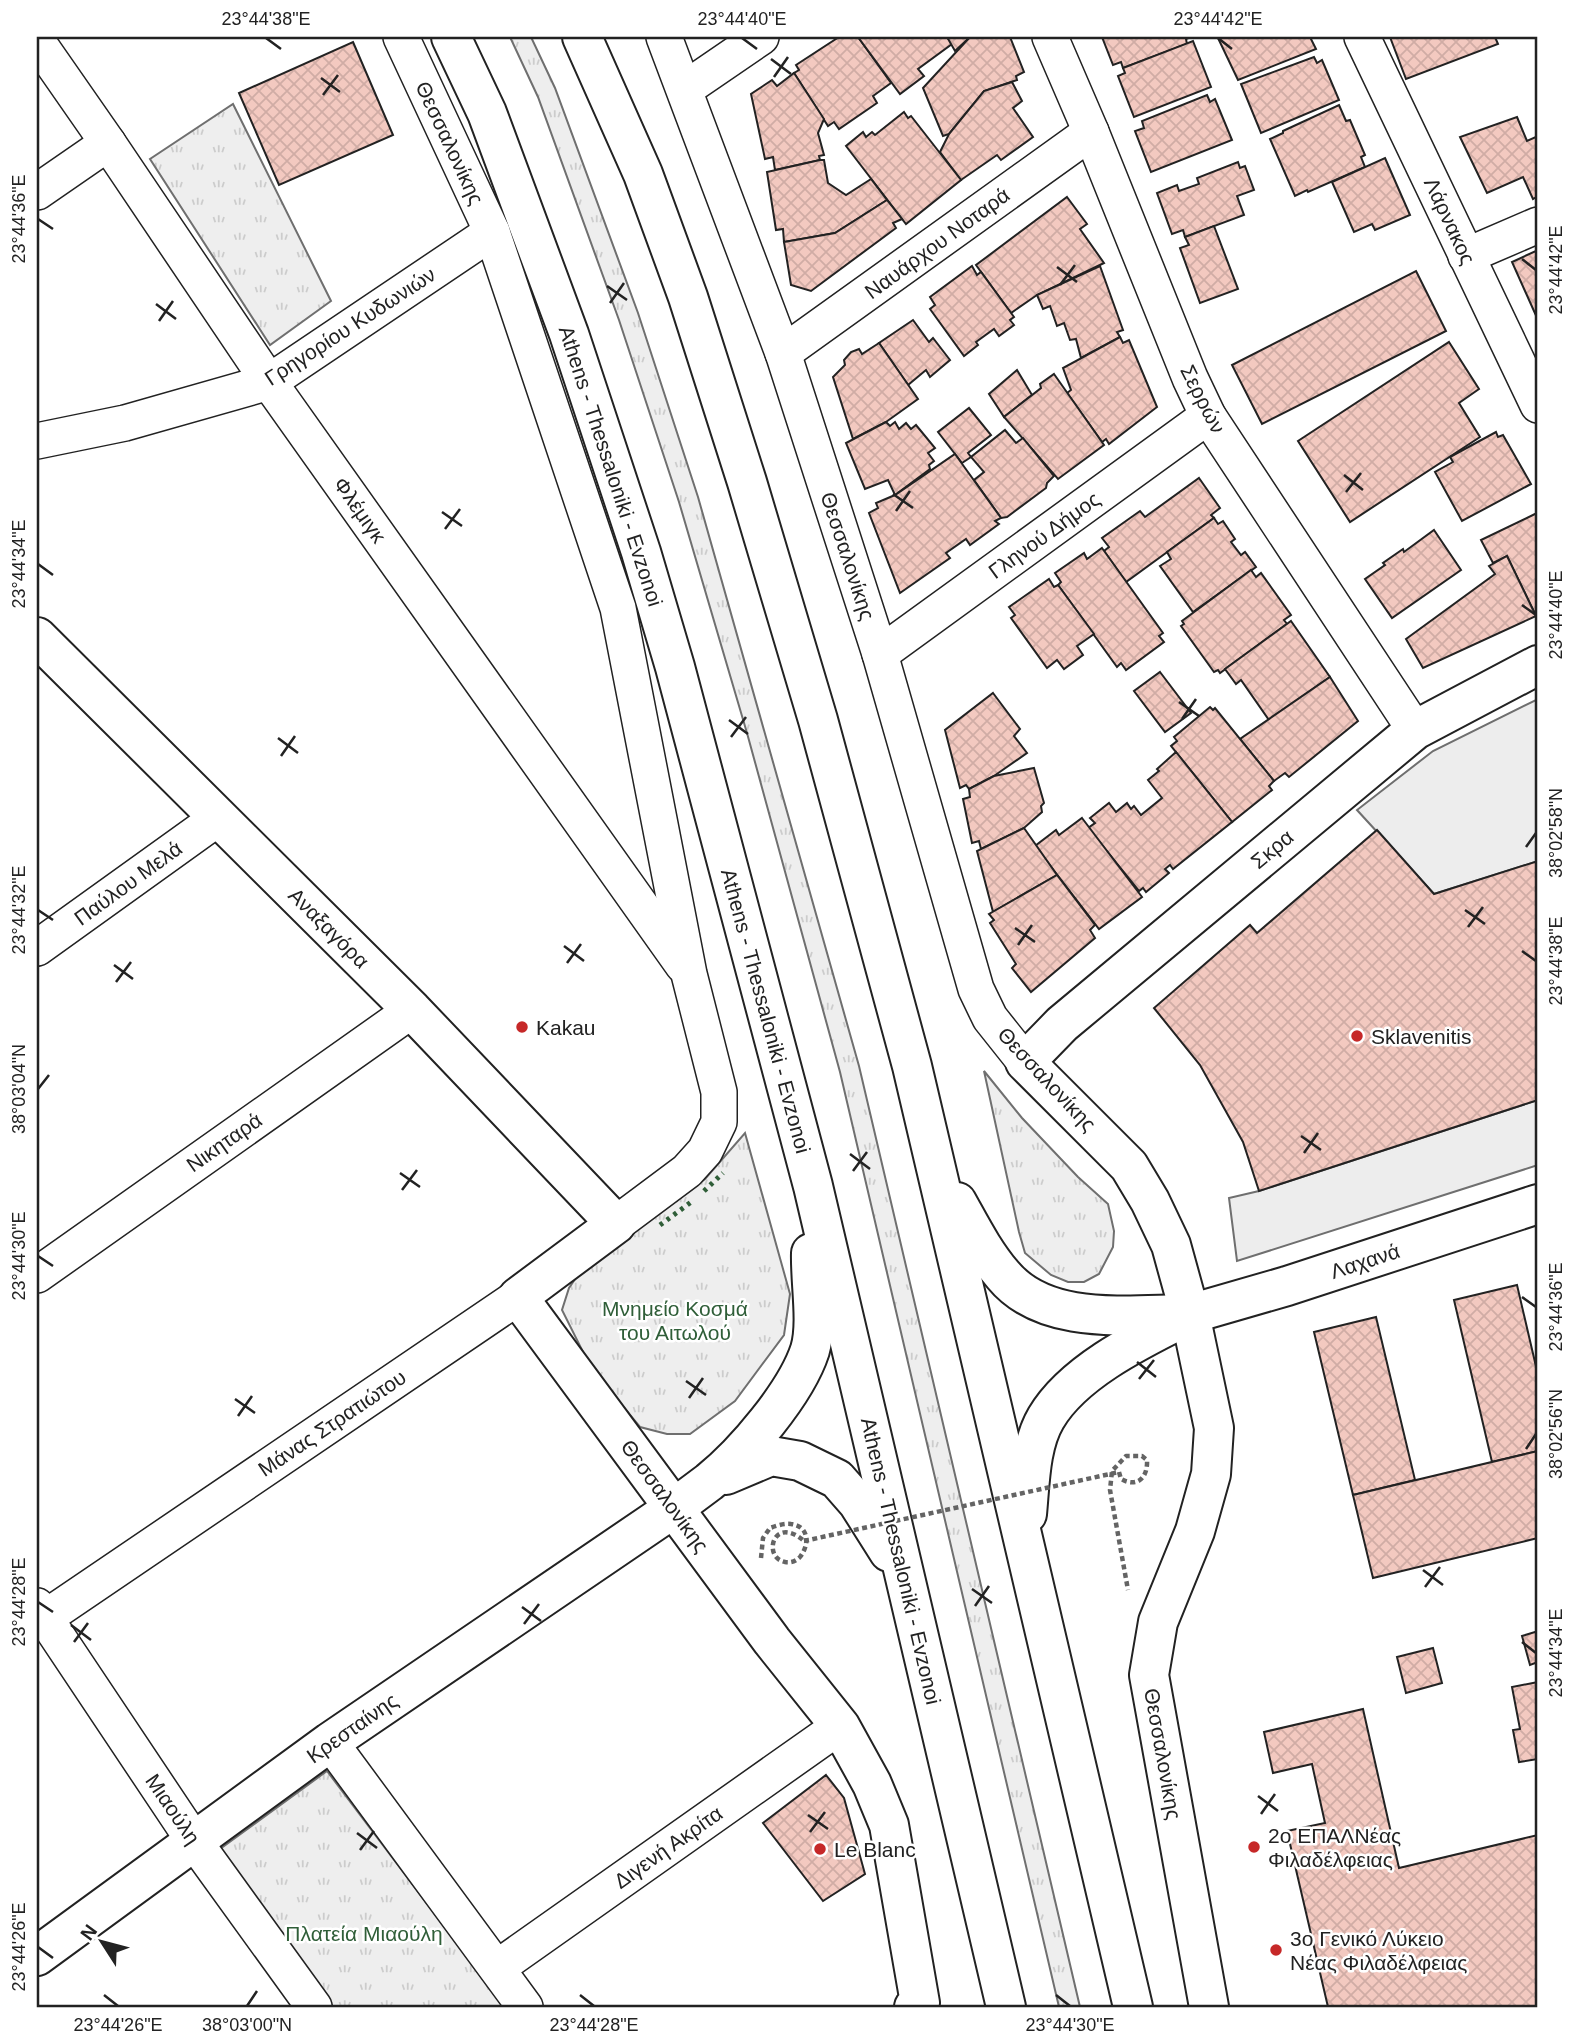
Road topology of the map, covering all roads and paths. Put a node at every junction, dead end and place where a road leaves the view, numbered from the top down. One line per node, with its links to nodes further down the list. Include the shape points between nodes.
1 (401, 37): 14 (street, Θεσσαλονίκης)
2 (451, 37): 31 (main road, Athens - Thessaloniki - Evzonoi, via 487,113 565,322 641,552)
3 (582, 37): 30 (main road, via 643,174 747,482 818,720)
4 (664, 37): 9 (street, Θεσσαλονίκης)
5 (761, 37): 9 (street)
6 (1050, 37): 10 (street, Σερρών)
7 (1362, 37): 15 (street, Λάρνακος)
8 (37, 41): 11 (street, Φλέμιγκ)
9 (685, 89): 16 (street, Θεσσαλονίκης)
10 (1091, 132): 16 (street, Ναυάρχου Νοταρά); 19 (street, Σερρών)
11 (108, 143): 12 (street); 17 (street, Φλέμιγκ)
12 (37, 192)
13 (1538, 225): 15 (street)
14 (492, 232): 17 (street, Γρηγορίου Κυδωνιών); 27 (street, Θεσσαλονίκης, via 618,608)
15 (1466, 256): 18 (street, Λάρνακος)
16 (783, 353): 22 (street, Θεσσαλονίκης)
17 (270, 382): 20 (street, Γρηγορίου Κυδωνιών, via 125,423); 27 (street, Φλέμιγκ)
18 (1538, 405)
19 (1208, 416): 22 (street, Γληνού Δήμος); 24 (street, Σερρών)
20 (37, 441)
21 (37, 638): 25 (main road, Αναξαγόρα)
22 (880, 654): 29 (street, Θεσσαλονίκης, via 976,989 990,1018)
23 (1538, 665): 24 (main road, Σκρα)
24 (1415, 730): 29 (main road, Σκρα, via 1062,1024)
25 (218, 818): 26 (street, Παύλου Μελά); 28 (main road, Αναξαγόρα)
26 (37, 948)
27 (689, 974): 33 (street, Θεσσαλονίκης, via 719,1092 719,1122 705,1151 687,1171)
28 (412, 1010): 33 (main road, Αναξαγόρα); 34 (street, Νικηταρά)
29 (1025, 1062): 36 (main road, Θεσσαλονίκης, via 1129,1166 1171,1245)
30 (935, 1165): 36 (main road, via 981,1246 1004,1277 1030,1298 1058,1310); 39 (main road)
31 (813, 1186): 37 (main road, via 810,1348 778,1406 750,1443); 41 (main road, Athens - Thessaloniki - Evzonoi)
32 (1538, 1204): 36 (main road, Λαχανά)
33 (616, 1224): 35 (main road, Μάνας Στρατιώτου)
34 (37, 1275)
35 (518, 1297): 38 (main road, Θεσσαλονίκης); 42 (street, Μάνας Στρατιώτου)
36 (1190, 1314): 39 (main road, via 1093,1370 1046,1419 1033,1455); 43 (main road, Θεσσαλονίκης, via 1214,1428 1211,1474 1195,1531)
37 (711, 1481): 38 (main road, Κρεσταίνης); 41 (main road, via 771,1456 800,1461 837,1479 858,1503)
38 (674, 1508): 44 (main road, Θεσσαλονίκης); 45 (main road, Κρεσταίνης)
39 (1028, 1558): 53 (main road)
40 (765, 1566): 43 (path, bridge, via 760,1558 769,1528 788,1523 805,1532 807,1544 793,1562 776,1559 772,1550 779,1534 786,1531 803,1541 1119,1472 1121,1479 1137,1483 1145,1478 1147,1468 1142,1456 1126,1456 1112,1471 1110,1490 1129,1598)
41 (904, 1577): 52 (main road, Athens - Thessaloniki - Evzonoi)
42 (41, 1612): 46 (street, Μιαούλη)
43 (1158, 1622): 54 (main road, Θεσσαλονίκης, via 1149,1675)
44 (839, 1726): 48 (street, Διγενή Ακρίτα); 49 (main road, Θεσσαλονίκης, via 889,1825)
45 (330, 1742): 46 (main road, Κρεσταίνης); 48 (street)
46 (194, 1841): 47 (main road, Κρεσταίνης); 50 (street, Μιαούλη)
47 (37, 1956)
48 (497, 1968): 51 (street)
49 (918, 2006)
50 (314, 2007)
51 (525, 2007)
52 (1006, 2007)
53 (1133, 2007)
54 (1209, 2007)

